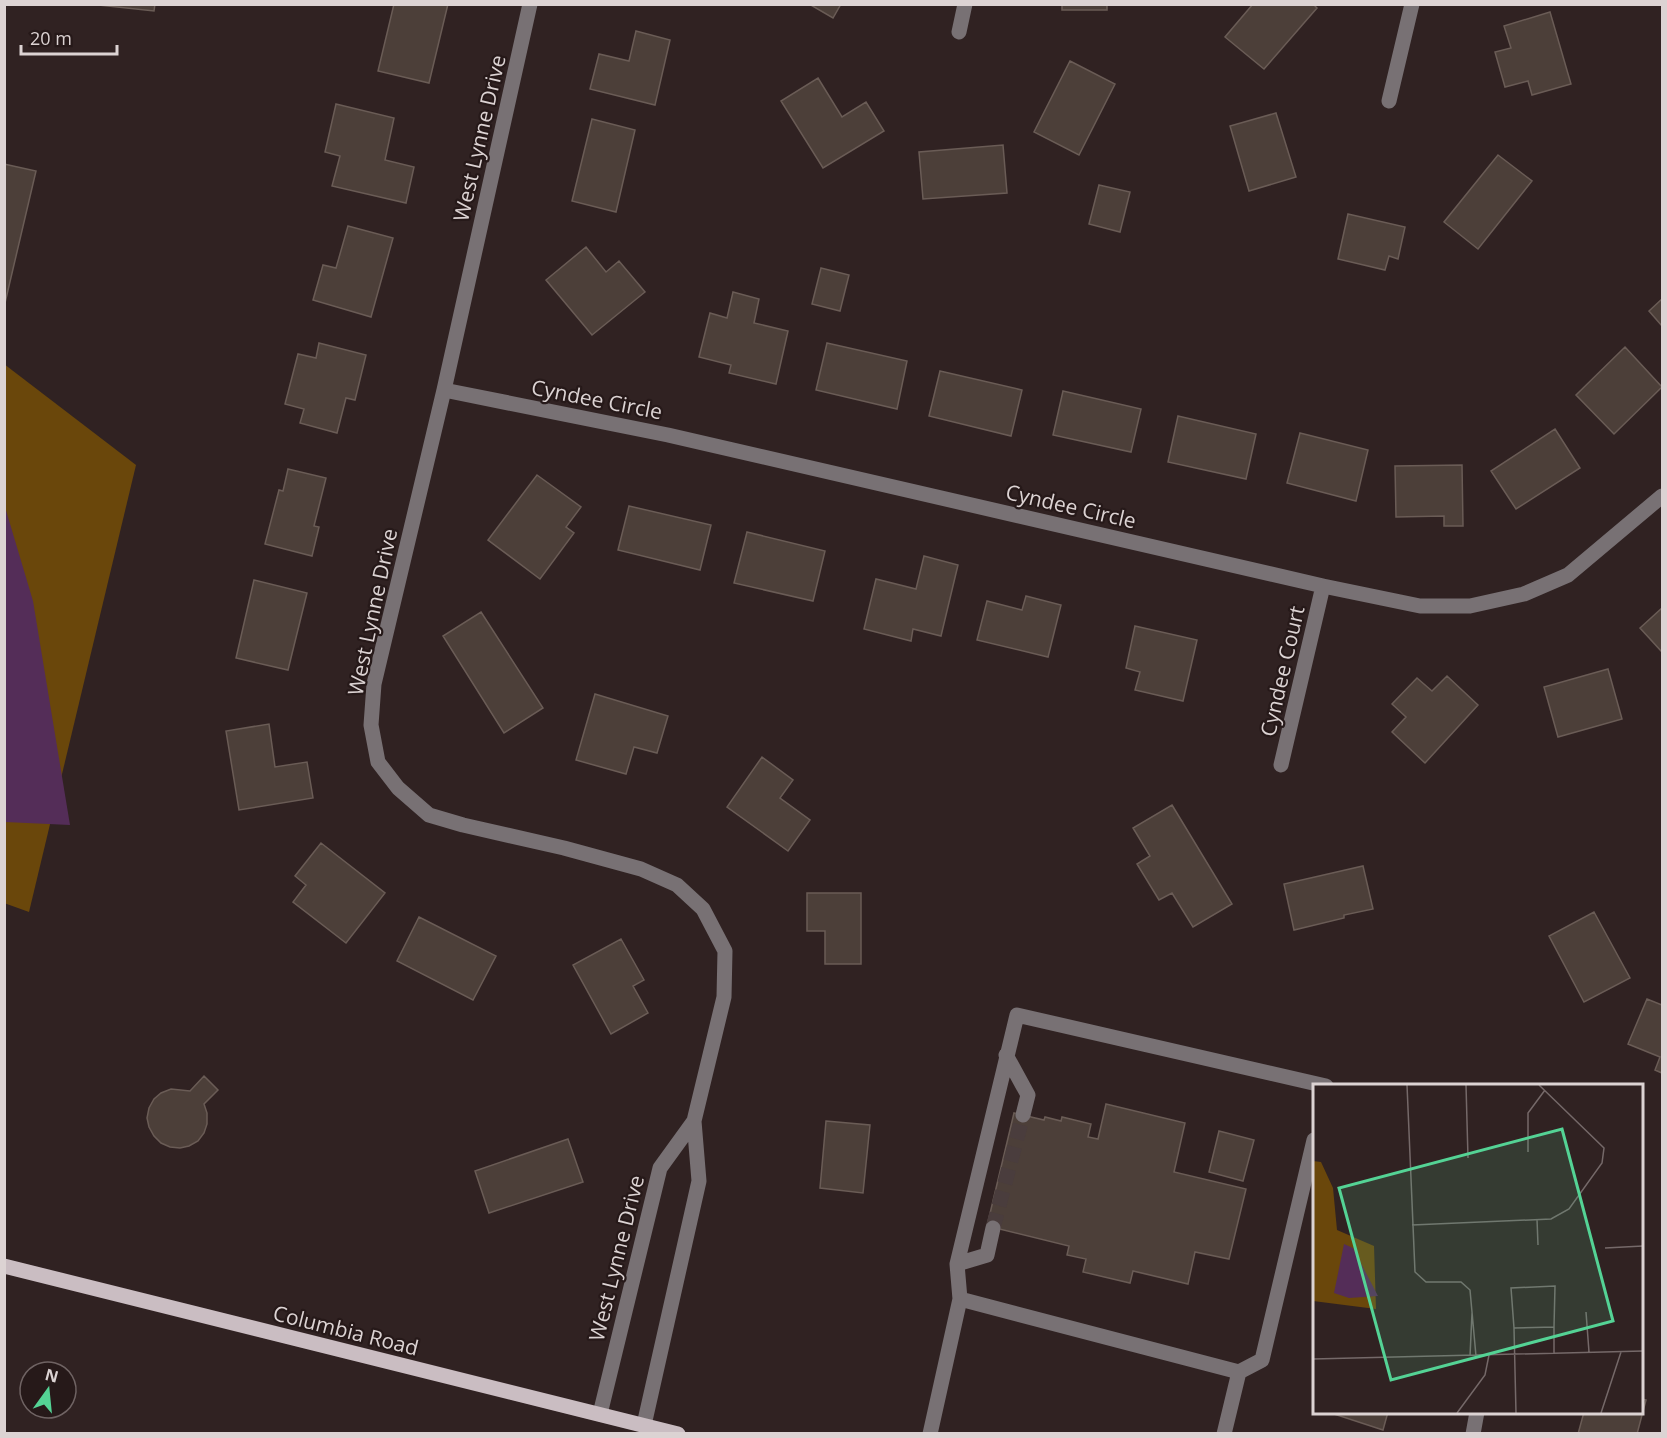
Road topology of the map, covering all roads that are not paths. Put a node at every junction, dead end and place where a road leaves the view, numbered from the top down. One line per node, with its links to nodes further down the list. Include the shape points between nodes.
1 (530, 4): 6 (street, West Lynne Drive)
2 (965, 4): 4 (street)
3 (1412, 4): 5 (street)
4 (959, 32)
5 (1389, 101)
6 (444, 390): 8 (street, Cyndee Circle, via 668,435); 13 (street, West Lynne Drive, via 374,684 371,726 378,762 398,788 429,814 641,869 677,885 703,909 725,951 724,997)
7 (1662, 496): 8 (street, Cyndee Circle, via 1568,575 1524,594 1470,606 1420,606)
8 (1323, 586): 9 (street, Cyndee Court)
9 (1281, 765)
10 (1006, 1054): 11 (street, via 1017,1015); 12 (street, via 1028,1095); 16 (street)
11 (1317, 1084)
12 (1023, 1115)
13 (694, 1120): 20 (street, West Lynne Drive, via 660,1168); 22 (street, West Lynne Drive, via 699,1181)
14 (1313, 1144): 19 (street, via 1262,1360)
15 (993, 1228): 16 (street, via 987,1255)
16 (957, 1264): 18 (street)
17 (4, 1266): 20 (main road, Columbia Road)
18 (960, 1299): 19 (street); 24 (street)
19 (1239, 1372): 25 (street)
20 (600, 1414): 22 (main road, Columbia Road)
21 (1477, 1414): 26 (street)
22 (644, 1425): 23 (main road, Columbia Road)
23 (678, 1434)
24 (930, 1434)
25 (1224, 1434)
26 (1473, 1434)

